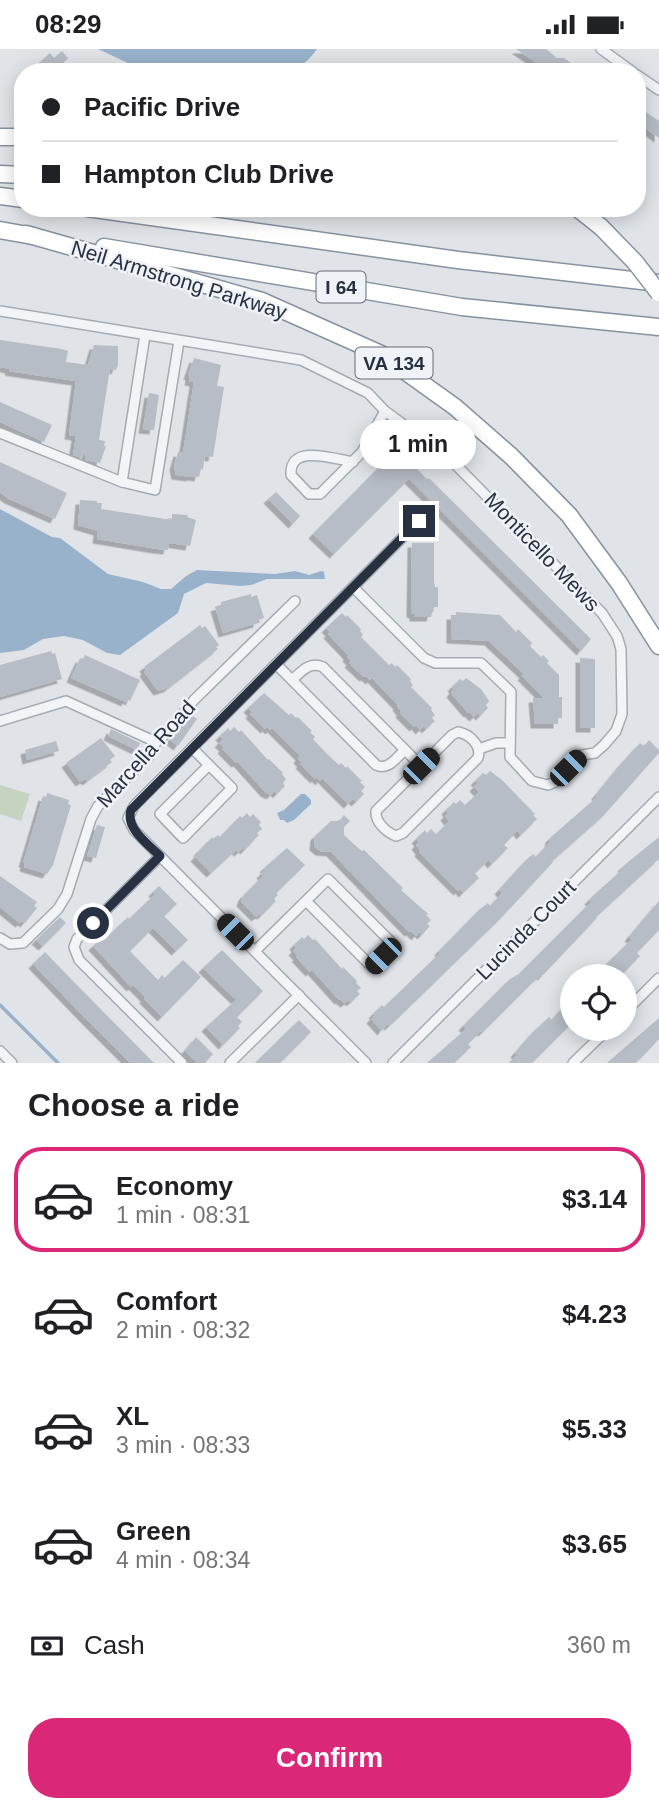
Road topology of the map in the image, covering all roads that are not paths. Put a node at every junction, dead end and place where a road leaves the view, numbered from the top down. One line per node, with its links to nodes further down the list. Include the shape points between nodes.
1 (601, 49): 2 (street)
2 (621, 63)
3 (151, 217): 7 (highway, I 64)
4 (588, 217): 8 (highway, bridge)
5 (0, 230): 6 (highway, I 64)
6 (26, 234): 10 (highway, I 64, via 462,307); 20 (highway, Neil Armstrong Parkway / VA 134, via 262,301 381,354 454,407 569,515)
7 (659, 283)
8 (659, 293)
9 (0, 311): 11 (street, Monticello Mews)
10 (659, 327)
11 (145, 335): 12 (street, Monticello Mews); 16 (street)
12 (180, 341): 13 (street, Monticello Mews, via 301,361 368,393); 16 (street, via 155,489)
13 (385, 411): 15 (street); 25 (street, Monticello Mews, via 448,457 569,578 611,625 621,649 622,714 616,731 597,752 582,755 555,782 543,785 512,762)
14 (0, 433): 16 (street)
15 (353, 462): 15 (street, via 315,496 291,475 293,464 308,454)
16 (122, 482)
17 (419, 521): 18 (street)
18 (353, 587): 21 (street); 25 (street, via 428,660 479,662 501,681 511,695)
19 (295, 601): 24 (street, Marcella Road)
20 (659, 646)
21 (276, 664): 22 (street); 26 (street)
22 (292, 680): 28 (street, via 306,668 323,667); 28 (street, via 376,765 388,766)
23 (0, 720): 24 (street, via 66,701)
24 (156, 742): 34 (street, Marcella Road, via 150,755 94,811 58,909 23,943 10,944)
25 (510, 743): 27 (street)
26 (192, 748): 29 (street); 32 (street, via 129,814 134,829)
27 (480, 749): 30 (street, via 465,734 454,733); 30 (street, via 477,759 402,833 393,835 377,821 376,811)
28 (405, 750): 30 (street)
29 (209, 765): 29 (street, via 232,788 183,838 160,814)
30 (421, 766)
31 (659, 797): 45 (street, Lucinda Court)
32 (160, 856): 35 (street); 42 (street, via 74,947 79,960)
33 (306, 901): 33 (street, via 328,879 394,945 372,967); 35 (street)
34 (0, 938)
35 (255, 951): 37 (street)
36 (659, 978): 38 (street)
37 (299, 995): 43 (street); 44 (street)
38 (637, 1000)
39 (596, 1041): 46 (street)
40 (0, 1052): 41 (street)
41 (12, 1063)
42 (182, 1063)
43 (230, 1063)
44 (366, 1063)
45 (393, 1063)
46 (573, 1063)

